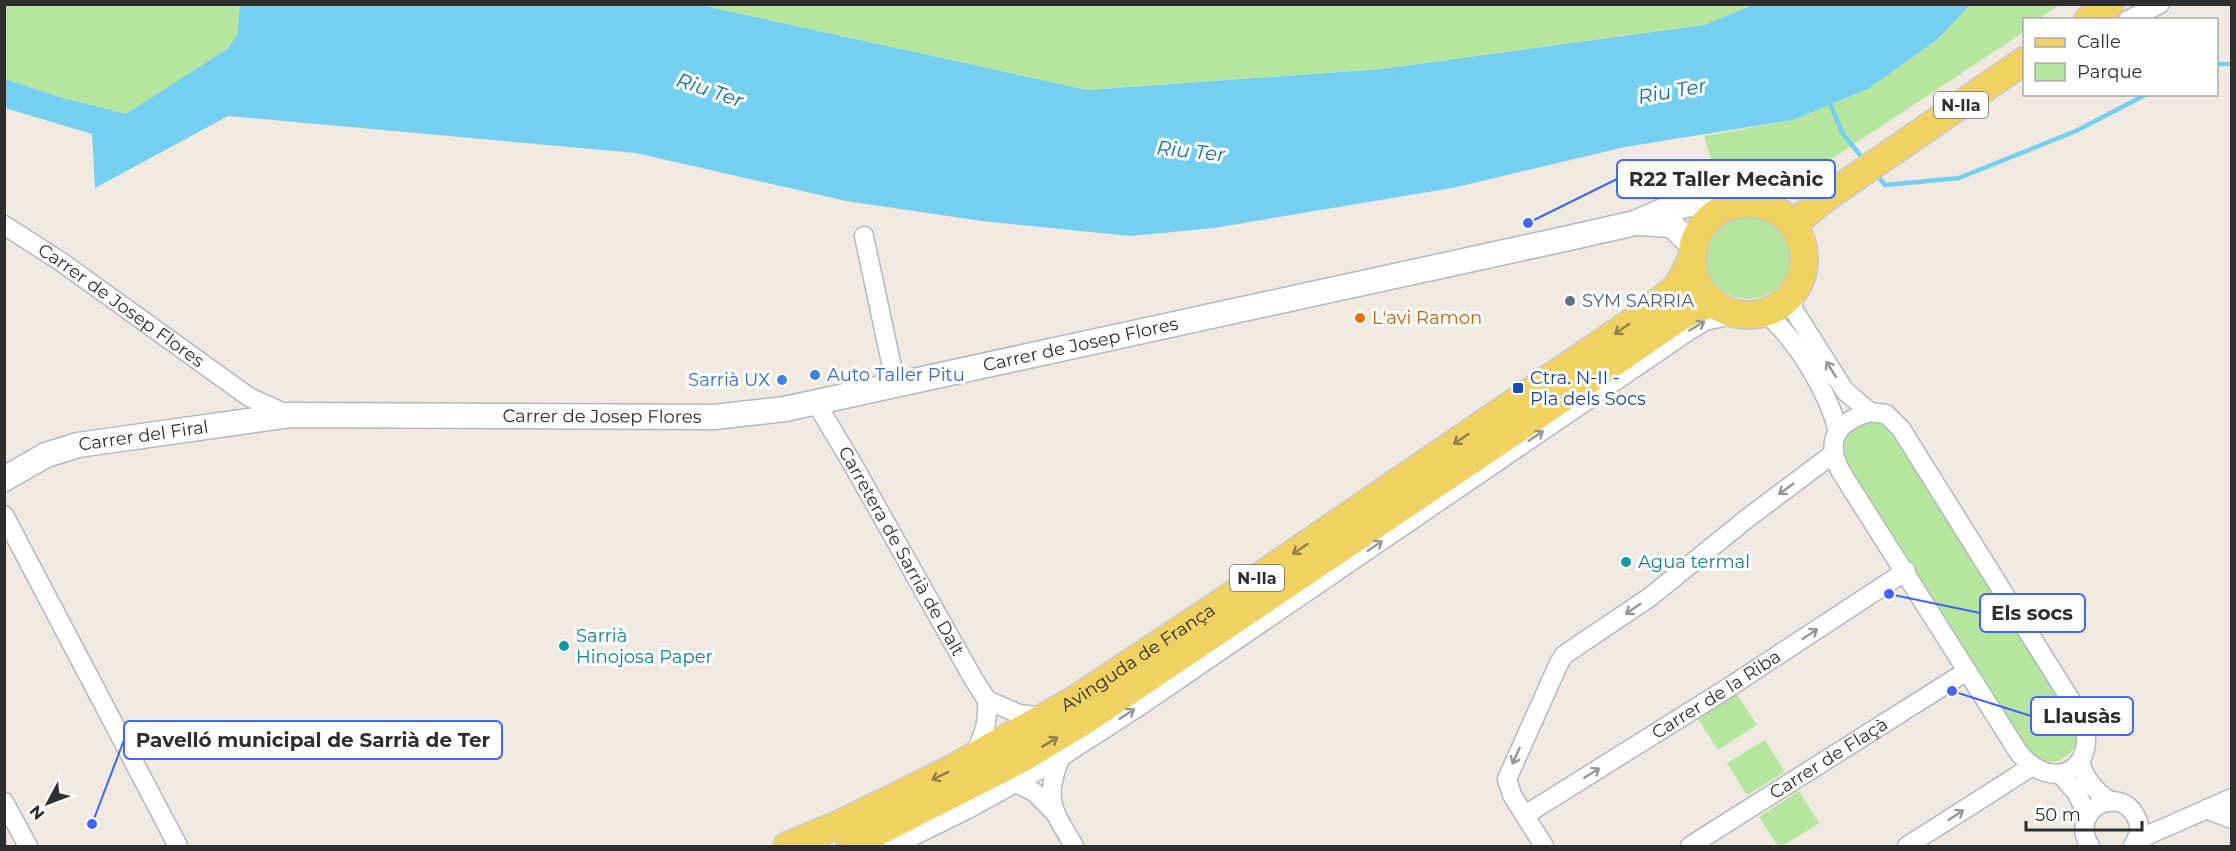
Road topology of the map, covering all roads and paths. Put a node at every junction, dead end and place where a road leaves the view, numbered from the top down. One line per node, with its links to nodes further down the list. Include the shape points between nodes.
1 (2110, 4): 3 (main road)
2 (2160, 4): 4 (street)
3 (2091, 18)
4 (2132, 18)
5 (2023, 62): 9 (main road, N-IIa)
6 (1732, 205): 7 (street, Carrer de Josep Flores, via 1704,201 1667,209); 9 (main road, via 1751,203 1769,208); 11 (main road, N-IIa, via 1710,217 1700,230)
7 (1635, 223): 11 (street, Carrer de Josep Flores, via 1672,225); 16 (street, Carrer de Josep Flores)
8 (4, 225): 17 (street, Carrer de Josep Flores)
9 (1792, 225): 12 (main road, via 1803,257)
10 (864, 236): 16 (street)
11 (1693, 253): 13 (main road, via 1693,269 1700,287); 29 (main road, Avinguda de França / N-IIa, one-way to 29, via 1677,287 1641,316 1218,605)
12 (1794, 290): 14 (main road, via 1781,304); 19 (street, one-way to 12, via 1845,391 1794,309)
13 (1713, 302): 15 (main road); 50 (main road, Avinguda de França / N-IIa, one-way to 13, via 1022,759 1084,721 1680,317)
14 (1764, 312): 15 (main road); 22 (street, via 1790,339 1829,401)
15 (1737, 314): 30 (street, one-way to 15, via 1687,332 1705,321)
16 (896, 386): 18 (street, Carrer de Josep Flores)
17 (238, 389): 20 (street, Carrer de Josep Flores); 21 (street, via 237,411)
18 (816, 403): 20 (street, Carrer de Josep Flores, via 714,417); 28 (street, Carretera de Sarrià de Dalt)
19 (1870, 412): 22 (street, via 1855,417); 32 (street, via 1886,414 1901,429 2082,718 2087,741)
20 (290, 415): 21 (street, Carrer del Firal)
21 (228, 423): 24 (street, Carrer del Firal, via 68,447)
22 (1838, 431): 23 (street)
23 (1833, 454): 26 (street); 41 (street, one-way to 41, via 1650,597 1564,655 1507,779)
24 (4, 479)
25 (4, 514): 48 (street)
26 (1906, 571): 27 (street); 41 (street, Carrer de la Riba, one-way to 26)
27 (1967, 670): 33 (street); 54 (street, Carrer de Flaçà)
28 (987, 700): 29 (street, via 1019,714); 31 (street, via 988,721)
29 (1044, 717): 31 (main road, Avinguda de França / N-IIa)
30 (1061, 756): 35 (street); 42 (street, via 1050,798)
31 (971, 759): 49 (main road, Avinguda de França / N-IIa, one-way to 49)
32 (2080, 761): 34 (street); 38 (street, via 2097,793)
33 (2031, 767): 34 (street); 55 (street, one-way to 33)
34 (2061, 775): 43 (street, via 2076,792)
35 (1016, 783): 42 (street, via 1034,792); 51 (street)
36 (2232, 798): 39 (street)
37 (4, 802): 47 (street)
38 (2111, 802): 40 (street); 43 (street, via 2093,808)
39 (2206, 809): 44 (street); 45 (street)
40 (2134, 813): 45 (street); 56 (street, via 2139,829)
41 (1525, 815): 53 (street)
42 (1056, 816): 52 (street)
43 (2088, 816): 46 (street, via 2084,828)
44 (2232, 819)
45 (2175, 824): 56 (street)
46 (2087, 844)
47 (27, 846)
48 (178, 846)
49 (787, 846)
50 (850, 846)
51 (893, 846)
52 (1074, 846)
53 (1544, 846)
54 (1690, 846)
55 (1907, 846)
56 (2134, 846)

